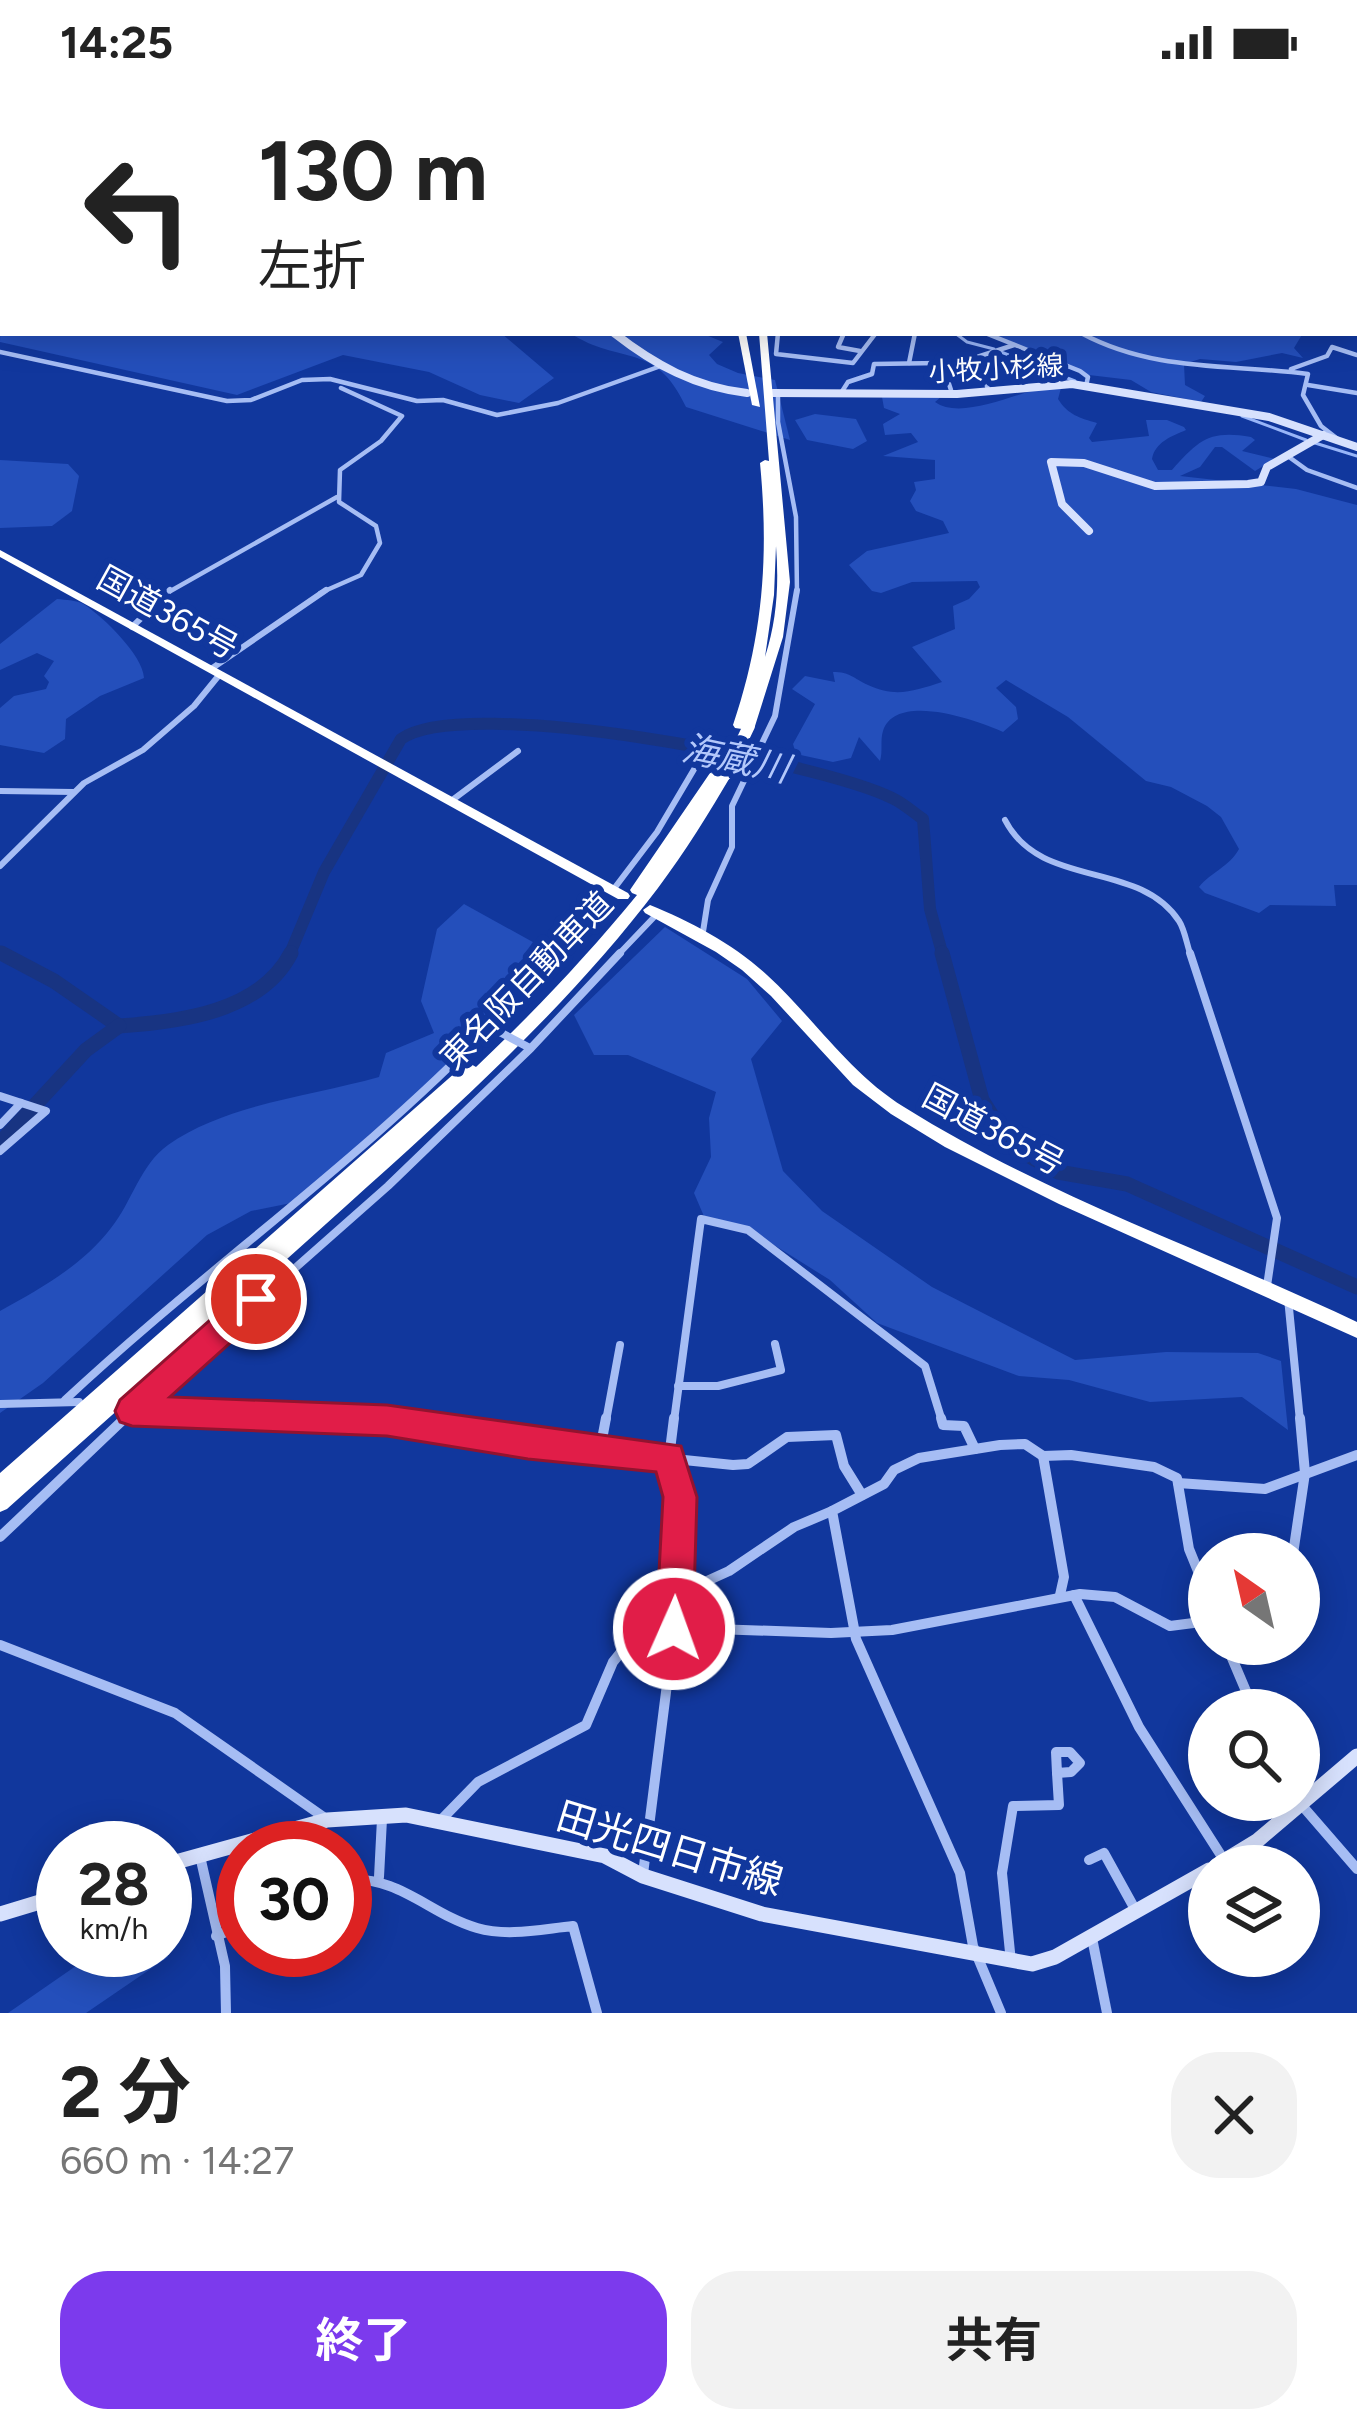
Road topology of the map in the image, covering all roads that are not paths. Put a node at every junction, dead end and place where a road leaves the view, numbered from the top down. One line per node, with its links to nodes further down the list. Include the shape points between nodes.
1 (618, 336): 19 (main road)
2 (743, 336): 30 (highway)
3 (759, 336): 30 (highway, 東名阪自動車道)
4 (759, 336): 41 (highway, 東名阪自動車道, via 784,582 777,637)
5 (778, 336): 12 (street, via 776,354 853,362)
6 (843, 336): 12 (street, via 839,348)
7 (873, 336): 12 (street)
8 (914, 336): 17 (street)
9 (992, 336): 11 (street)
10 (1088, 336): 20 (street, via 1167,367)
11 (1014, 345): 15 (street); 22 (street, via 1080,371)
12 (860, 351)
13 (0, 352): 21 (street, via 240,402)
14 (1357, 355): 20 (street, via 1332,346)
15 (978, 362): 16 (street); 18 (street); 25 (street)
16 (1005, 362)
17 (909, 363): 18 (street); 28 (street, via 873,364 872,374)
18 (942, 363): 24 (street)
19 (658, 368): 21 (street, via 490,416 463,402); 26 (main road, via 703,387)
20 (1291, 369): 23 (street, via 1312,376)
21 (310, 380): 36 (street, via 403,419 386,442 342,464)
22 (1086, 385): 25 (main road, 小牧小杉線); 31 (main road, 小牧小杉線, via 1269,417)
23 (1308, 385): 29 (street); 32 (street, via 1303,395)
24 (951, 390)
25 (989, 392): 28 (main road, 小牧小杉線)
26 (747, 393)
27 (776, 393): 28 (main road, 小牧小杉線); 44 (street, via 799,580 779,698)
28 (841, 393)
29 (1357, 393)
30 (757, 405): 41 (highway, 東名阪自動車道, via 774,557)
31 (1323, 435): 32 (main road, 小牧小杉線); 34 (main road)
32 (1340, 441): 33 (main road, 小牧小杉線)
33 (1357, 447)
34 (1288, 457): 35 (street); 37 (main road, via 1267,467 1261,482 1159,486 1055,459 1049,465 1061,504)
35 (1357, 488)
36 (337, 497): 39 (street, via 176,584); 40 (street, via 381,532 368,568)
37 (1089, 531)
38 (0, 553): 39 (highway, 国道365号)
39 (132, 627): 40 (highway, 国道365号)
40 (216, 672): 46 (street, via 194,706); 47 (highway, 国道365号)
41 (744, 725): 43 (highway, 東名阪自動車道, bridge)
42 (518, 751): 47 (street)
43 (721, 773): 75 (highway, 東名阪自動車道, via 652,871 518,1022); 77 (highway, 東名阪自動車道, via 662,877 528,1027)
44 (750, 775): 50 (street, via 696,766); 52 (street, via 732,806 732,847)
45 (0, 791): 46 (street)
46 (76, 793): 49 (street)
47 (451, 801): 50 (highway, 国道365号)
48 (1005, 820): 58 (street, via 1019,845 1044,862 1153,896 1179,921 1272,1200)
49 (0, 866)
50 (618, 893)
51 (653, 912): 52 (highway, 国道365号); 53 (street)
52 (701, 939): 58 (highway, 国道365号, via 750,968 850,1073 919,1124 1031,1186)
53 (529, 1048): 64 (street, bridge, via 490,1026 436,1088); 67 (street, via 388,1186)
54 (0, 1096): 55 (street)
55 (22, 1103): 56 (street); 57 (street, via 44,1110)
56 (0, 1124)
57 (0, 1151)
58 (1267, 1283): 59 (highway, 国道365号)
59 (1288, 1296): 60 (highway, 国道365号); 73 (street)
60 (1357, 1330)
61 (775, 1344): 63 (street, via 782,1370 718,1386)
62 (620, 1346): 69 (street)
63 (678, 1386): 68 (street, via 701,1219 748,1230 925,1366 943,1425 964,1426); 72 (street)
64 (64, 1400): 65 (street); 66 (street)
65 (79, 1402)
66 (0, 1404)
67 (126, 1410): 69 (street, via 387,1420); 80 (street)
68 (975, 1449): 71 (street, via 1024,1444); 76 (street, via 899,1466)
69 (600, 1450): 72 (street)
70 (1357, 1455): 73 (street)
71 (1043, 1456): 74 (street, via 1154,1467); 82 (street, via 1064,1577)
72 (669, 1458): 76 (street, via 748,1464 788,1437 836,1435); 85 (street, via 680,1497)
73 (1305, 1473): 74 (street, via 1259,1490); 79 (street)
74 (1178, 1483): 81 (street)
75 (0, 1486)
76 (862, 1495): 78 (street)
77 (0, 1503)
78 (832, 1511): 85 (street, via 697,1586); 86 (street)
79 (1296, 1533)
80 (0, 1537)
81 (1188, 1543)
82 (1060, 1595): 83 (street); 86 (street, via 948,1622)
83 (1074, 1595): 84 (street, via 1108,1596 1167,1628); 96 (street)
84 (1188, 1625)
85 (674, 1629): 86 (street); 93 (street, via 630,1641 608,1669 586,1725 478,1782); 102 (street)
86 (855, 1633): 111 (street, via 960,1873)
87 (0, 1645): 92 (street, via 176,1713)
88 (1357, 1756): 90 (main road, 田光四日市線)
89 (1057, 1773): 112 (street, via 1059,1805 1013,1806 1002,1873)
90 (1320, 1786)
91 (382, 1814): 92 (main road, 田光四日市線); 93 (main road, 田光四日市線); 103 (street)
92 (327, 1820): 98 (main road, 田光四日市線)
93 (441, 1820): 102 (main road, 田光四日市線, via 605,1856)
94 (1275, 1821): 97 (main road, 田光四日市線)
95 (1316, 1821): 101 (street)
96 (1205, 1845)
97 (1244, 1845)
98 (200, 1854): 99 (main road, 田光四日市線); 109 (street)
99 (192, 1856)
100 (1089, 1860): 107 (street, via 1104,1853)
101 (1357, 1869)
102 (643, 1876): 111 (main road, 田光四日市線, via 762,1914)
103 (380, 1877): 104 (street); 115 (street, via 482,1930 573,1926)
104 (372, 1878)
105 (1188, 1883): 107 (main road, 田光四日市線)
106 (36, 1903): 108 (main road)
107 (1137, 1912): 110 (main road, 田光四日市線)
108 (0, 1914)
109 (216, 1936)
110 (1092, 1938): 112 (main road, 田光四日市線, via 1055,1958); 117 (street)
111 (980, 1958): 112 (main road, 田光四日市線); 116 (street)
112 (1011, 1963)
113 (225, 1977): 114 (street)
114 (226, 2013)
115 (597, 2013)
116 (1001, 2013)
117 (1107, 2013)

